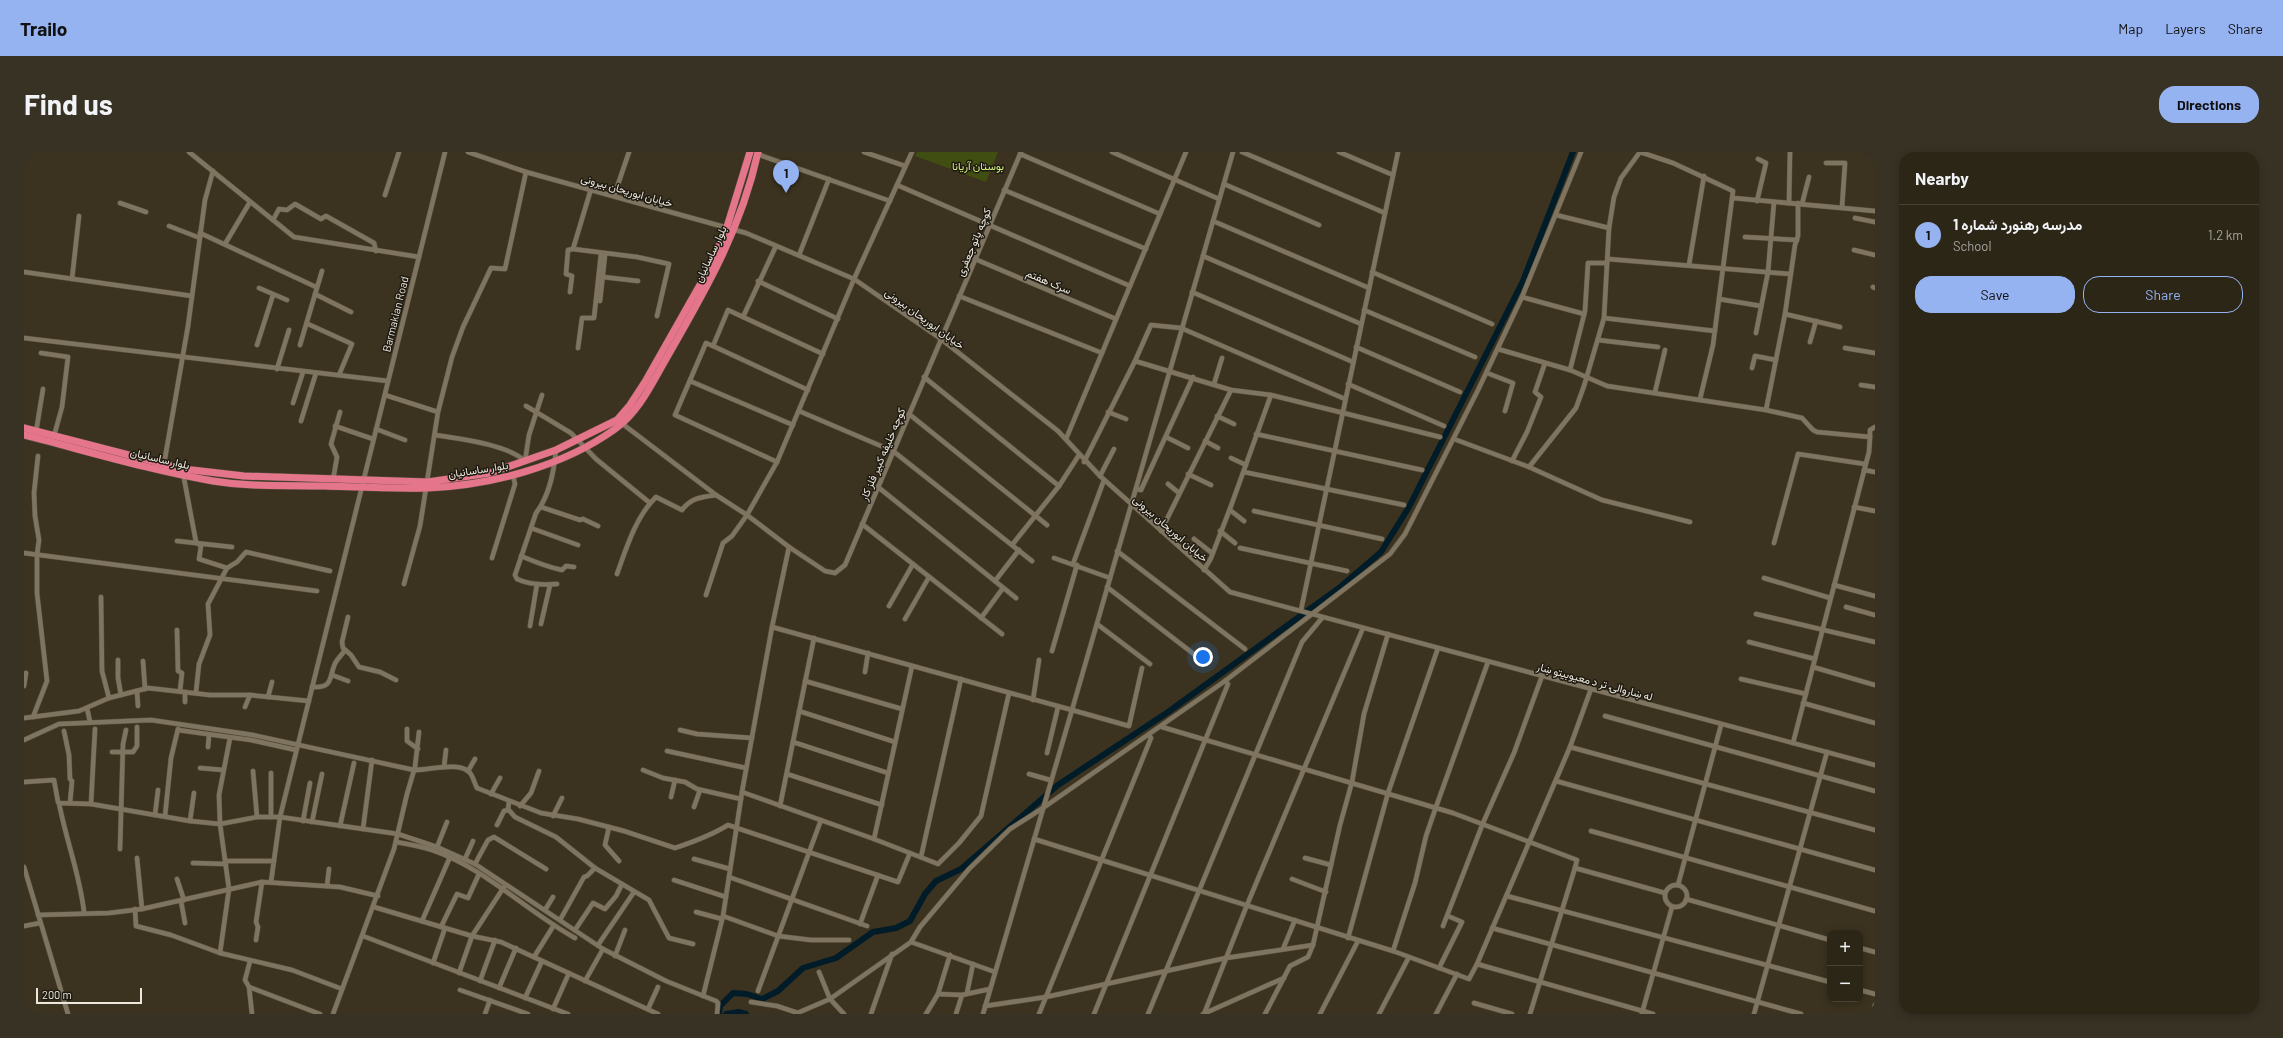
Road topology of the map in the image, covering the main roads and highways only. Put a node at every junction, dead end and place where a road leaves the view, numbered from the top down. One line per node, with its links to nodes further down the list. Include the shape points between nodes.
1 (755, 153): 2 (highway, بلوار ساسانیان, via 731,228)
2 (620, 422): 7 (highway, بلوار ساسانیان, via 556,450 490,473); 7 (highway, بلوار ساسانیان, via 584,447 513,475)
3 (24, 428): 5 (highway, بلوار ساسانیان, via 164,464)
4 (24, 435): 5 (highway, بلوار ساسانیان)
5 (183, 472): 6 (highway, بلوار ساسانیان, via 333,480); 6 (highway, بلوار ساسانیان, via 217,482)
6 (361, 484): 7 (highway, بلوار ساسانیان)
7 (427, 485)

